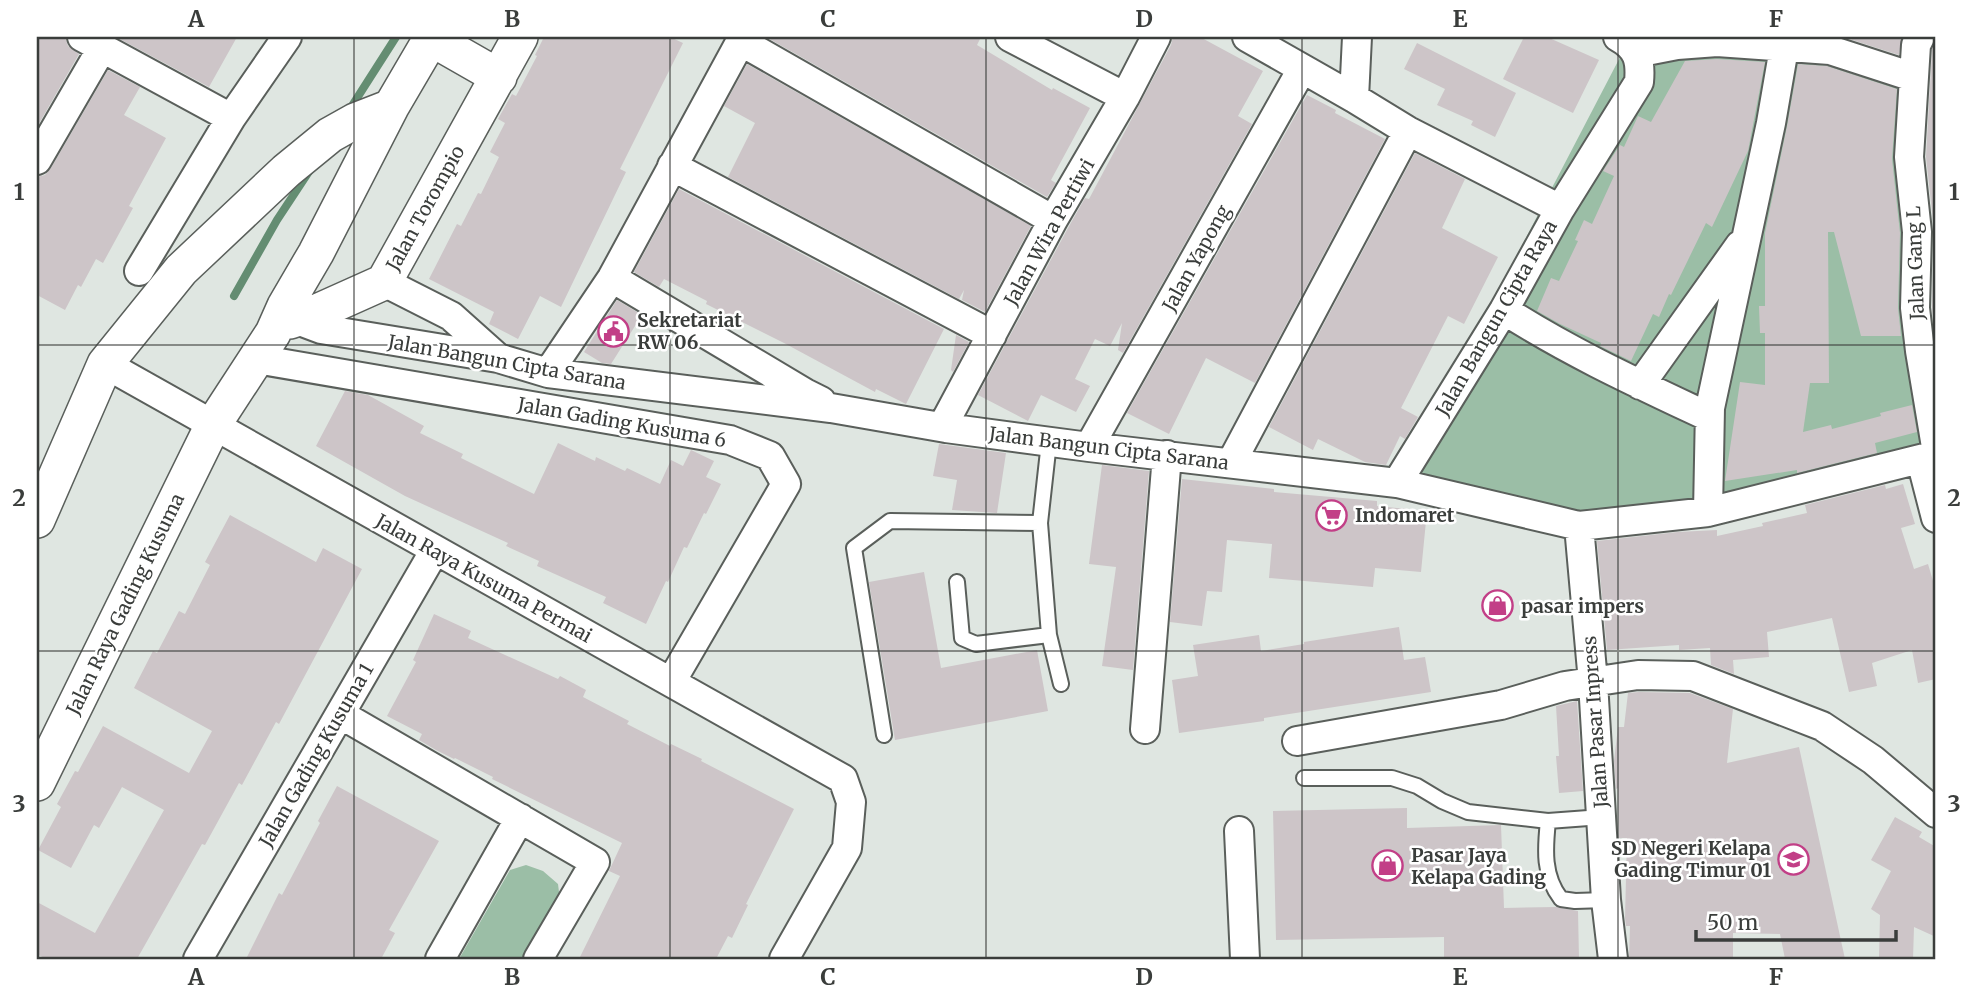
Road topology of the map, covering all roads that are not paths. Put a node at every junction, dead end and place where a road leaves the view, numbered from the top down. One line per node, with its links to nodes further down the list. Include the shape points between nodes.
1 (287, 37): 19 (street)
2 (431, 37): 14 (street); 18 (street)
3 (520, 37): 14 (street, Jalan Torompio)
4 (1010, 37): 16 (street)
5 (1156, 37): 16 (street, Jalan Wira Pertiwi)
6 (1247, 37): 13 (street, Jalan Bangun Cipta Raya)
7 (1357, 37): 17 (street)
8 (1920, 37): 15 (street, Jalan Gang L)
9 (741, 39): 22 (street); 24 (street)
10 (92, 42): 19 (street); 21 (street)
11 (1627, 45): 12 (street, via 1717,42); 23 (street, via 1640,67 1639,82)
12 (1784, 48): 15 (street, via 1830,50); 25 (street)
13 (1302, 69): 17 (street, Jalan Bangun Cipta Raya); 42 (street, Jalan Yapong)
14 (499, 76): 28 (street, Jalan Torompio)
15 (1913, 77): 43 (street, Jalan Gang L, via 1909,157 1917,232 1915,308)
16 (1125, 97): 24 (street, Jalan Wira Pertiwi)
17 (1354, 98): 20 (street, Jalan Bangun Cipta Raya)
18 (391, 107): 30 (street); 34 (street, via 342,128 286,171 181,271)
19 (231, 118): 26 (street)
20 (1408, 131): 23 (street, Jalan Bangun Cipta Raya); 45 (street)
21 (37, 160)
22 (672, 166): 27 (street); 31 (street)
23 (1560, 209): 29 (street, Jalan Bangun Cipta Raya)
24 (1053, 220): 31 (street, Jalan Wira Pertiwi)
25 (1746, 236): 36 (street); 38 (street)
26 (139, 271)
27 (612, 278): 35 (street); 37 (street)
28 (384, 282): 30 (street, Jalan Torompio, via 317,312); 32 (street, via 451,316)
29 (1504, 310): 36 (street); 46 (street, Jalan Bangun Cipta Raya)
30 (288, 315): 32 (street, Jalan Bangun Cipta Sarana, via 321,329); 33 (street)
31 (992, 335): 40 (street, Jalan Wira Pertiwi, via 947,418)
32 (498, 358): 35 (street, Jalan Bangun Cipta Sarana)
33 (256, 359): 39 (street); 55 (street, Jalan Gading Kusuma 6, via 730,440 770,456 786,484)
34 (105, 364): 39 (street, Jalan Raya Kusuma Permai); 49 (street)
35 (548, 373): 37 (street, Jalan Bangun Cipta Sarana)
36 (1640, 385): 38 (street)
37 (831, 408): 40 (street, Jalan Bangun Cipta Sarana)
38 (1709, 417): 47 (street)
39 (213, 425): 52 (street, Jalan Raya Kusuma Permai); 63 (street, Jalan Raya Gading Kusuma)
40 (946, 428): 41 (street, Jalan Bangun Cipta Sarana)
41 (1049, 442): 42 (street, Jalan Bangun Cipta Sarana); 50 (lane)
42 (1089, 447): 44 (street, Jalan Bangun Cipta Sarana)
43 (1931, 454): 47 (street, Jalan Bangun Cipta Sarana); 48 (street, Jalan Gang L)
44 (1167, 455): 45 (street, Jalan Bangun Cipta Sarana); 59 (street)
45 (1231, 463): 46 (street, Jalan Bangun Cipta Sarana)
46 (1398, 484): 51 (street, Jalan Bangun Cipta Sarana)
47 (1708, 512): 51 (street, Jalan Bangun Cipta Sarana)
48 (1936, 518)
49 (37, 520)
50 (1040, 523): 54 (lane); 60 (lane, via 890,521 854,548)
51 (1579, 526): 56 (street, Jalan Pasar Inpress)
52 (435, 550): 55 (street, Jalan Raya Kusuma Permai); 58 (street, Jalan Gading Kusuma 1)
53 (957, 582): 54 (lane, via 962,638 976,644)
54 (1049, 635): 57 (lane)
55 (671, 682): 73 (street, Jalan Raya Kusuma Permai, via 843,779 851,802 847,848)
56 (1593, 682): 61 (street, via 1501,705); 64 (street, via 1638,675 1692,676 1822,726 1873,760); 65 (street, Jalan Pasar Inpress)
57 (1061, 684)
58 (340, 714): 66 (street); 70 (street, Jalan Gading Kusuma 1)
59 (1145, 729)
60 (884, 735)
61 (1297, 741)
62 (1304, 778): 67 (lane, via 1392,778 1468,811)
63 (37, 783)
64 (1936, 813)
65 (1602, 817): 67 (lane); 69 (street, Jalan Pasar Inpress)
66 (520, 818): 71 (street); 72 (street, via 595,862)
67 (1548, 821): 69 (lane, via 1546,870 1552,887 1561,899)
68 (1240, 831): 74 (street)
69 (1606, 900): 75 (street, Jalan Pasar Inpress)
70 (198, 959)
71 (440, 959)
72 (538, 959)
73 (783, 959)
74 (1245, 959)
75 (1613, 959)

